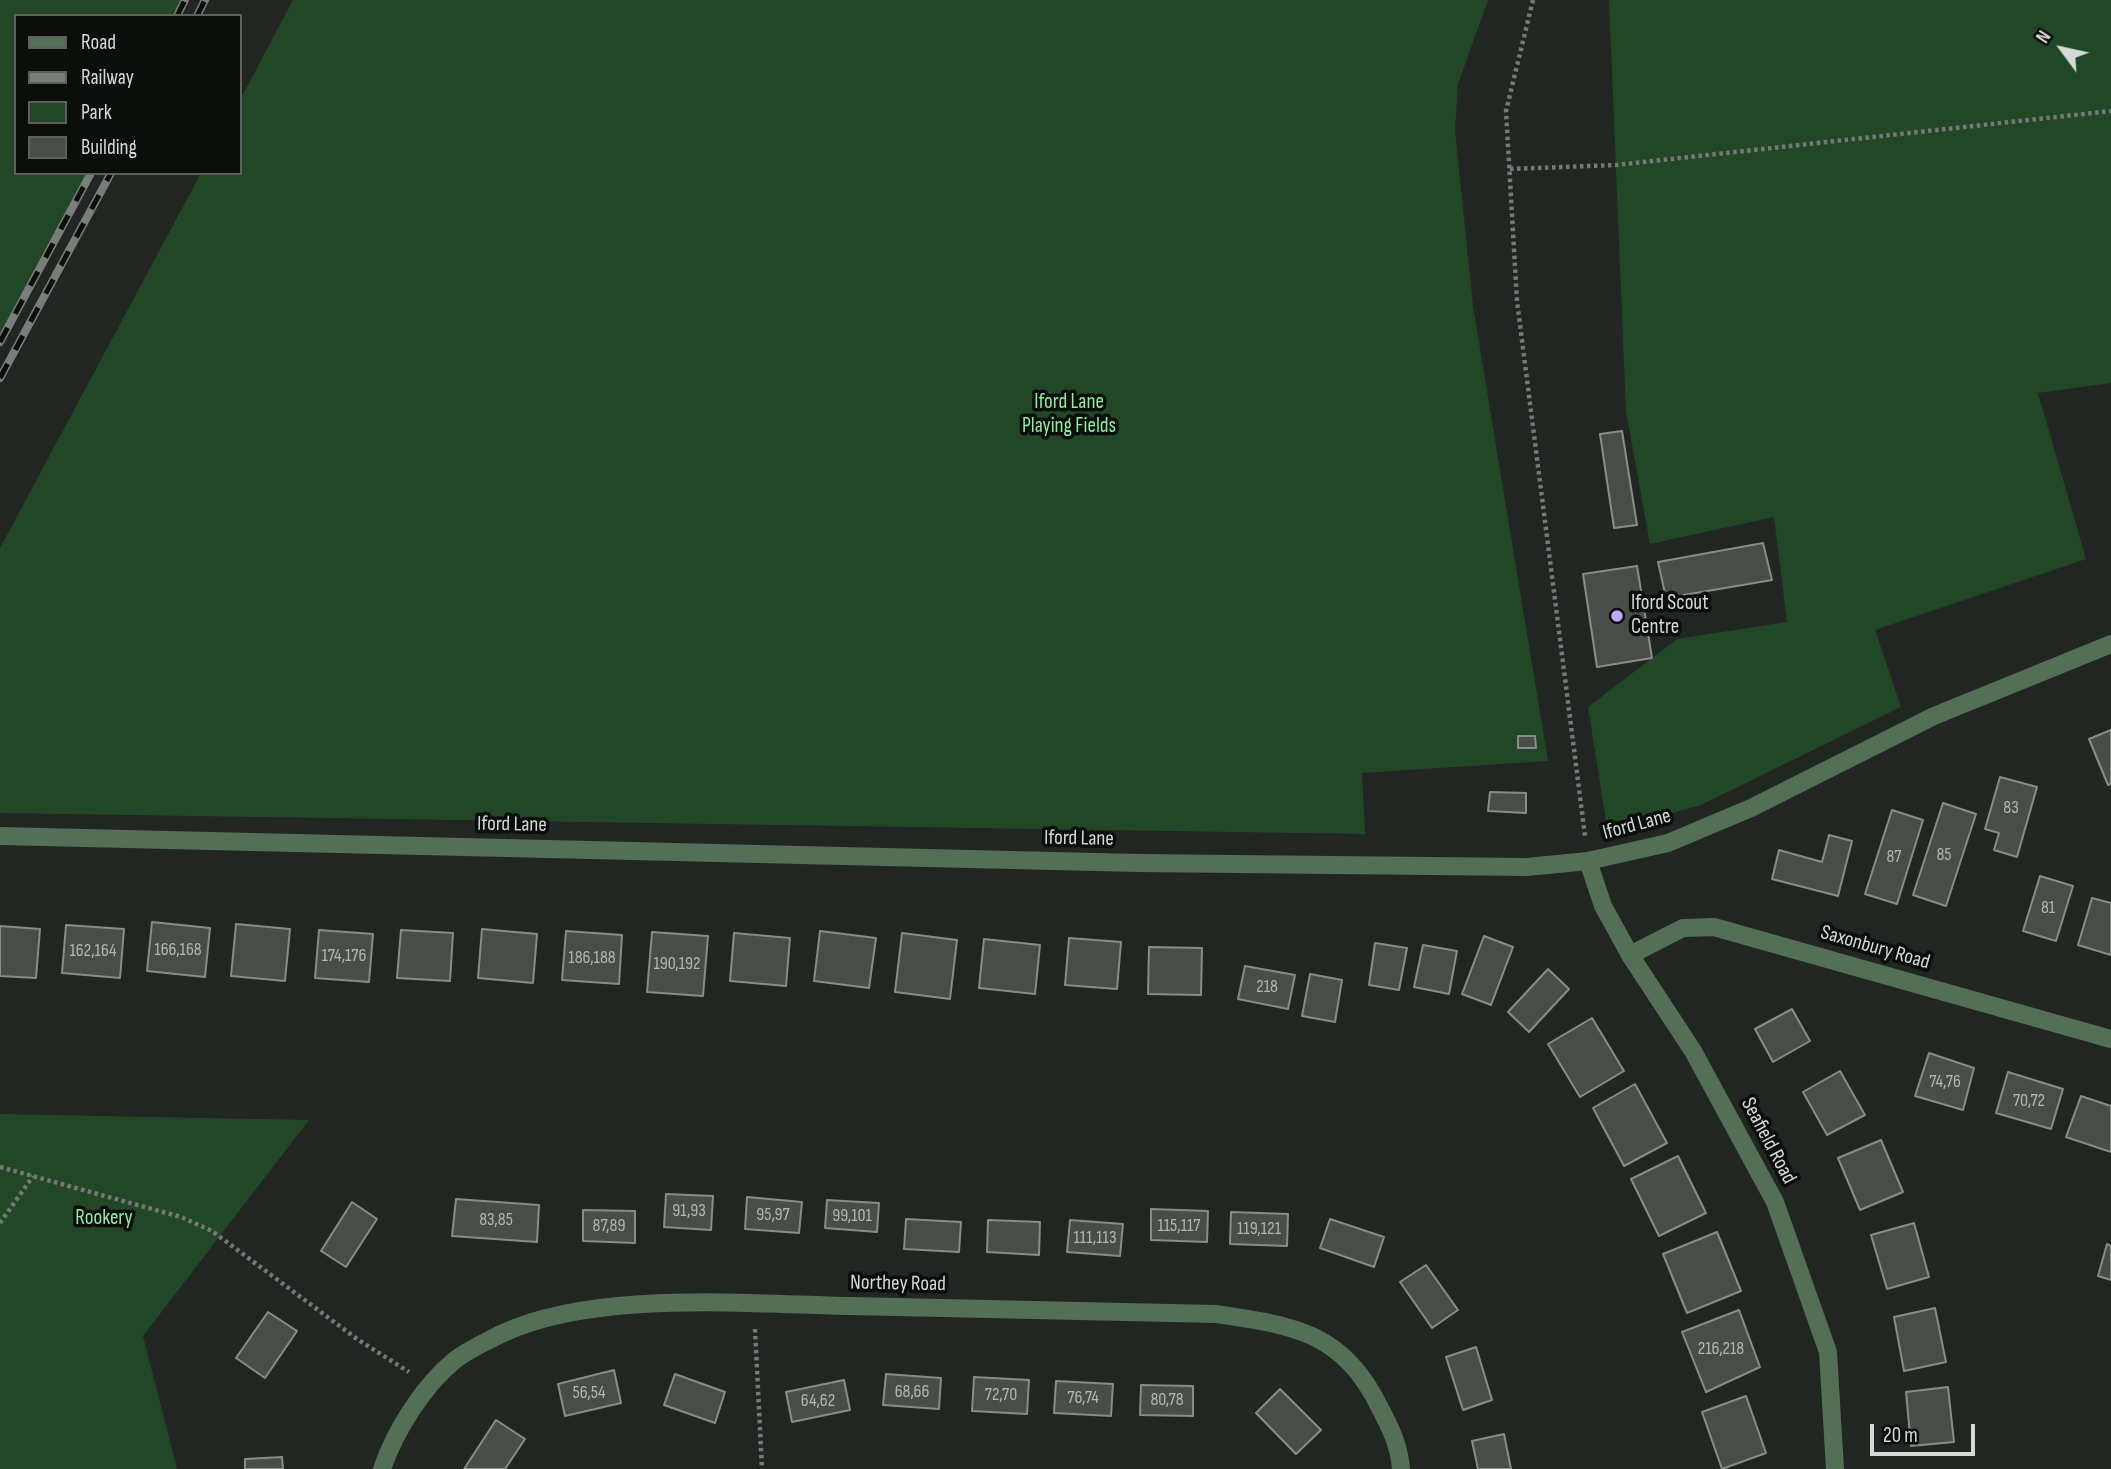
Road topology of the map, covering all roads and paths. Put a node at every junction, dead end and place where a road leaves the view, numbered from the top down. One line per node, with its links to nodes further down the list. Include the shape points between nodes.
1 (1533, 0): 3 (path, via 1506,111)
2 (2111, 111): 3 (path, via 1616,165)
3 (1510, 169): 6 (path, via 1517,301)
4 (2111, 644): 6 (street, Iford Lane, via 1934,716 1751,808 1668,844)
5 (0, 836): 6 (street, Iford Lane, via 1124,862 1527,867)
6 (1588, 861): 7 (street, Seafield Road, via 1603,906)
7 (1630, 955): 8 (street, Saxonbury Road, via 1683,928 1714,927); 17 (street, Seafield Road, via 1693,1051 1775,1202 1828,1352)
8 (2111, 1039)
9 (0, 1167): 10 (path)
10 (33, 1176): 11 (path); 13 (path, via 181,1217 212,1231 357,1339)
11 (0, 1223)
12 (754, 1304): 13 (street, Northey Road, via 612,1306 555,1315 502,1334 467,1353); 15 (path); 16 (street, Northey Road, via 1216,1314 1282,1324 1332,1345 1367,1380 1398,1444)
13 (430, 1385): 14 (street, Northey Road, via 387,1453)
14 (382, 1469)
15 (762, 1469)
16 (1401, 1469)
17 (1835, 1469)

